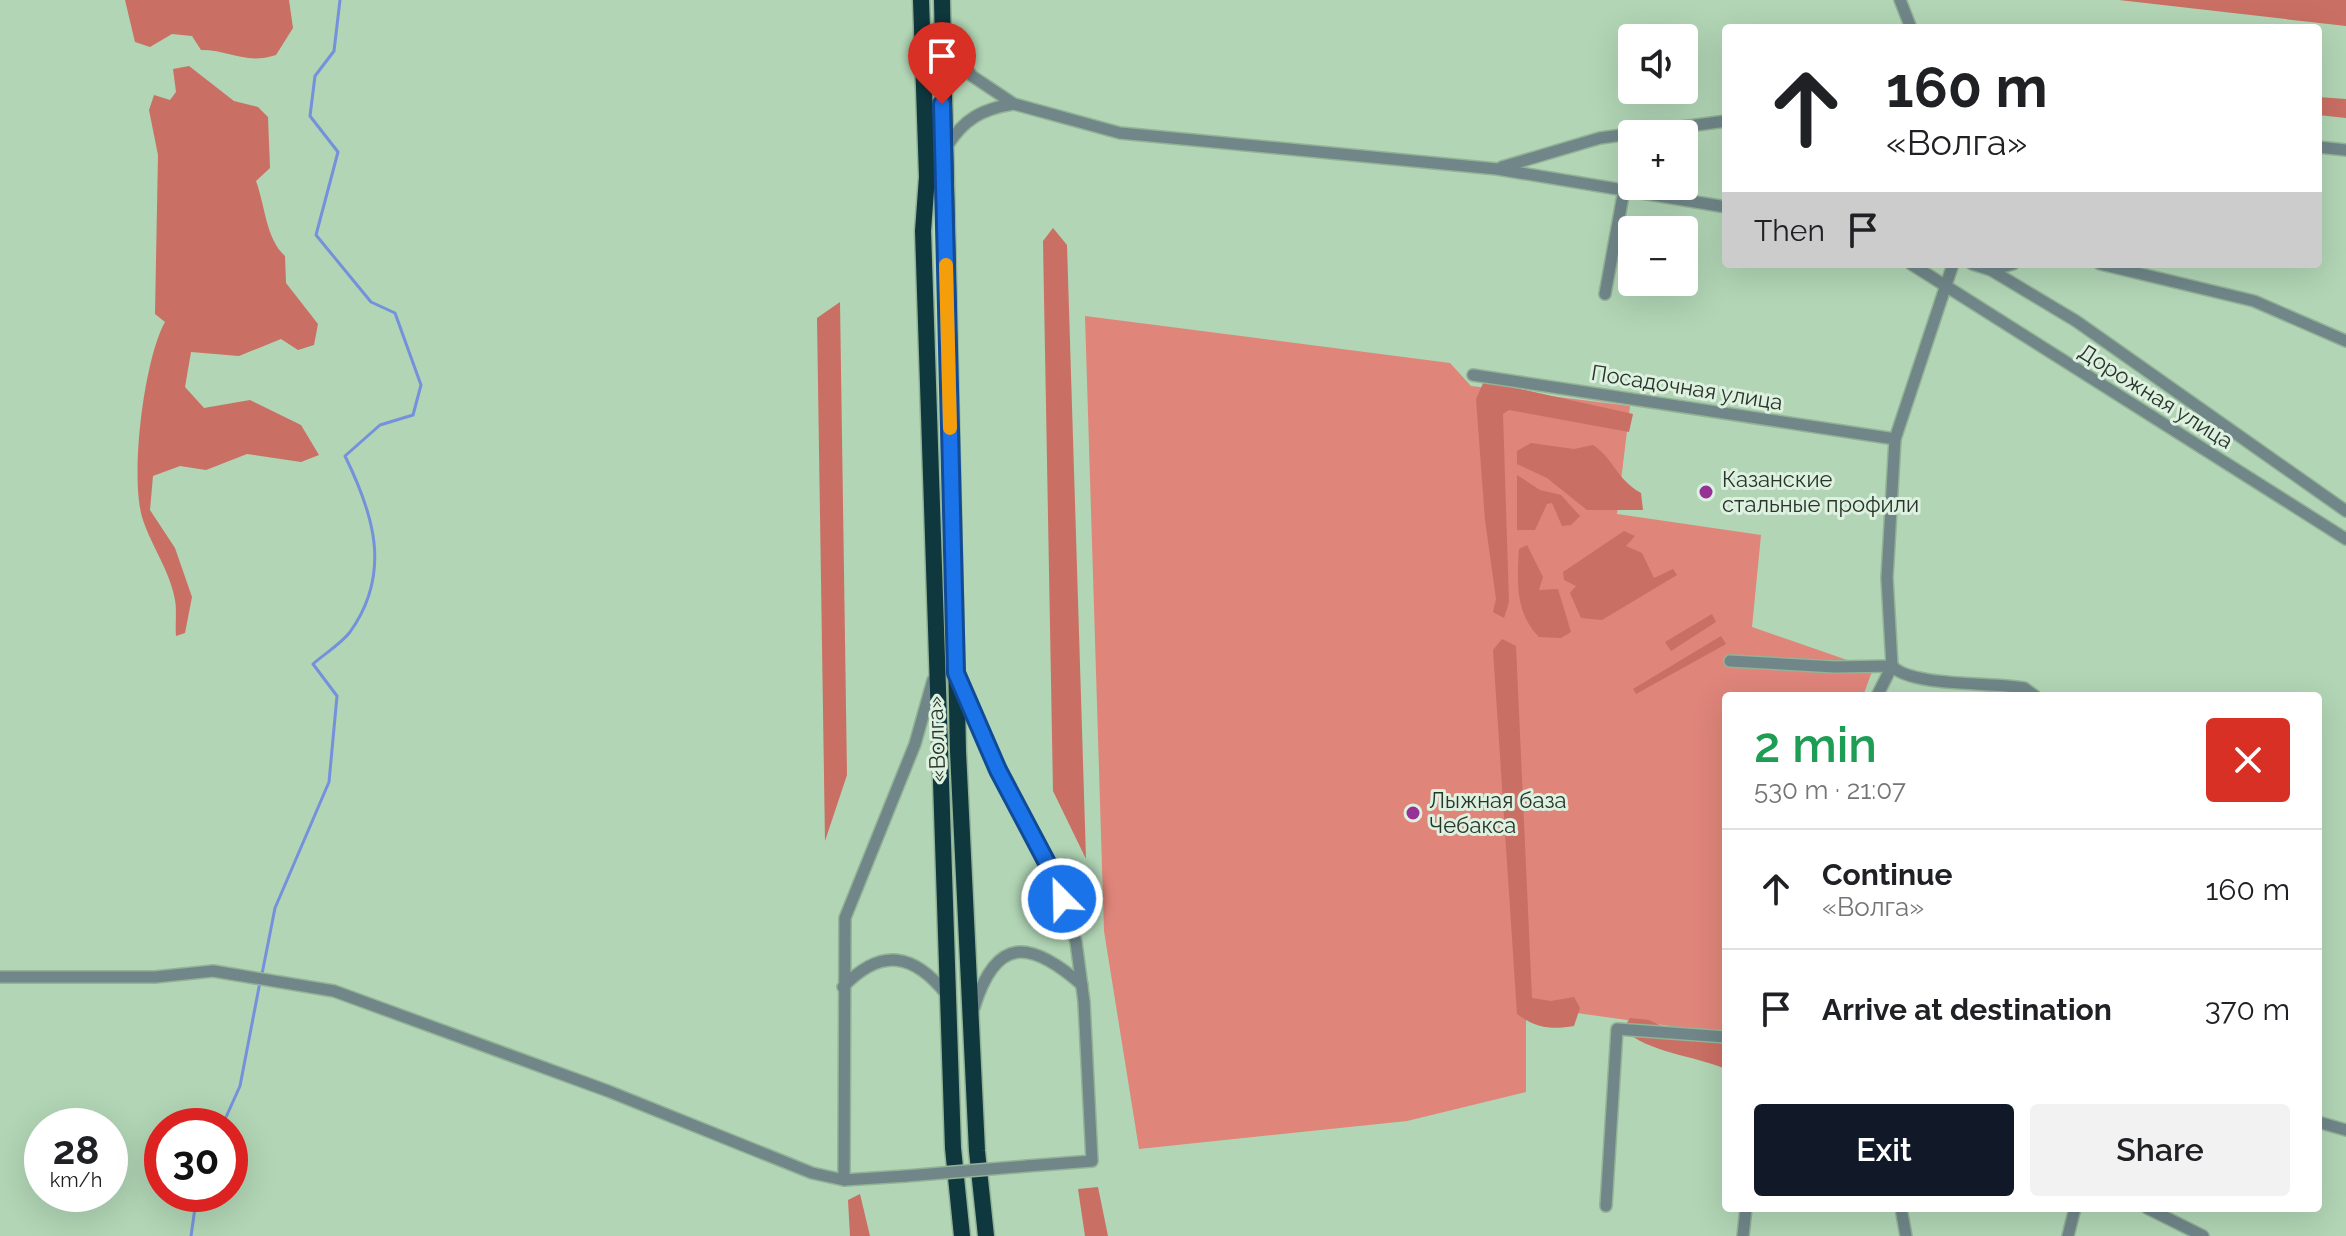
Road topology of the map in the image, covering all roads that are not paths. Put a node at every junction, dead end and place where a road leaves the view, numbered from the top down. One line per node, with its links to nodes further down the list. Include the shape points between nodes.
1 (921, 0): 31 (highway, «Волга»)
2 (942, 0): 5 (highway, «Волга»)
3 (1900, 0): 4 (street)
4 (1909, 24)
5 (943, 27): 6 (street, via 972,76); 9 (highway, «Волга»)
6 (1014, 104): 9 (street, via 973,115); 11 (street, via 1120,133)
7 (1722, 122): 11 (street, via 1600,138)
8 (2322, 147): 10 (street)
9 (944, 150): 32 (highway, «Волга»)
10 (2346, 150)
11 (1497, 169): 12 (street)
12 (1618, 189)
13 (1622, 200): 23 (street)
14 (1684, 200): 15 (street)
15 (1722, 206)
16 (1917, 268): 22 (street, Дорожная улица)
17 (1951, 268): 22 (street)
18 (1985, 268): 21 (street)
19 (1998, 268): 21 (street)
20 (2117, 268): 24 (street, via 2254,301)
21 (1991, 270): 27 (street, via 2076,321)
22 (1945, 285): 26 (street); 28 (street, Дорожная улица)
23 (1605, 294)
24 (2346, 341)
25 (1473, 375): 26 (street, Посадочная улица)
26 (1895, 439): 30 (street, via 1887,578)
27 (2346, 511)
28 (2346, 539)
29 (1730, 661): 30 (street)
30 (1892, 666): 33 (street); 34 (street, via 1899,673)
31 (936, 673): 37 (street, via 915,744 845,918); 38 (highway, «Волга»)
32 (956, 673): 36 (street, via 998,770 1055,878 1076,942); 39 (highway, «Волга»)
33 (1879, 692)
34 (2028, 692)
35 (0, 977): 43 (street, via 155,977 213,971 334,991 608,1091 812,1173)
36 (1082, 985): 39 (street, via 1057,963 1035,953 1015,953 993,964 983,978); 43 (street, bridge, via 1092,1161)
37 (843, 987): 38 (street, via 862,967 906,960); 43 (street)
38 (947, 995): 49 (highway, «Волга»)
39 (973, 1012): 50 (highway, «Волга», via 977,1151)
40 (1722, 1037): 44 (street, via 1617,1029)
41 (2322, 1123): 42 (street)
42 (2346, 1130)
43 (844, 1180)
44 (1606, 1206)
45 (1746, 1212): 51 (street)
46 (1902, 1212): 52 (street)
47 (2074, 1212): 53 (street)
48 (2155, 1212): 54 (street)
49 (962, 1236)
50 (986, 1236)
51 (1743, 1236)
52 (1906, 1236)
53 (2068, 1236)
54 (2203, 1236)

